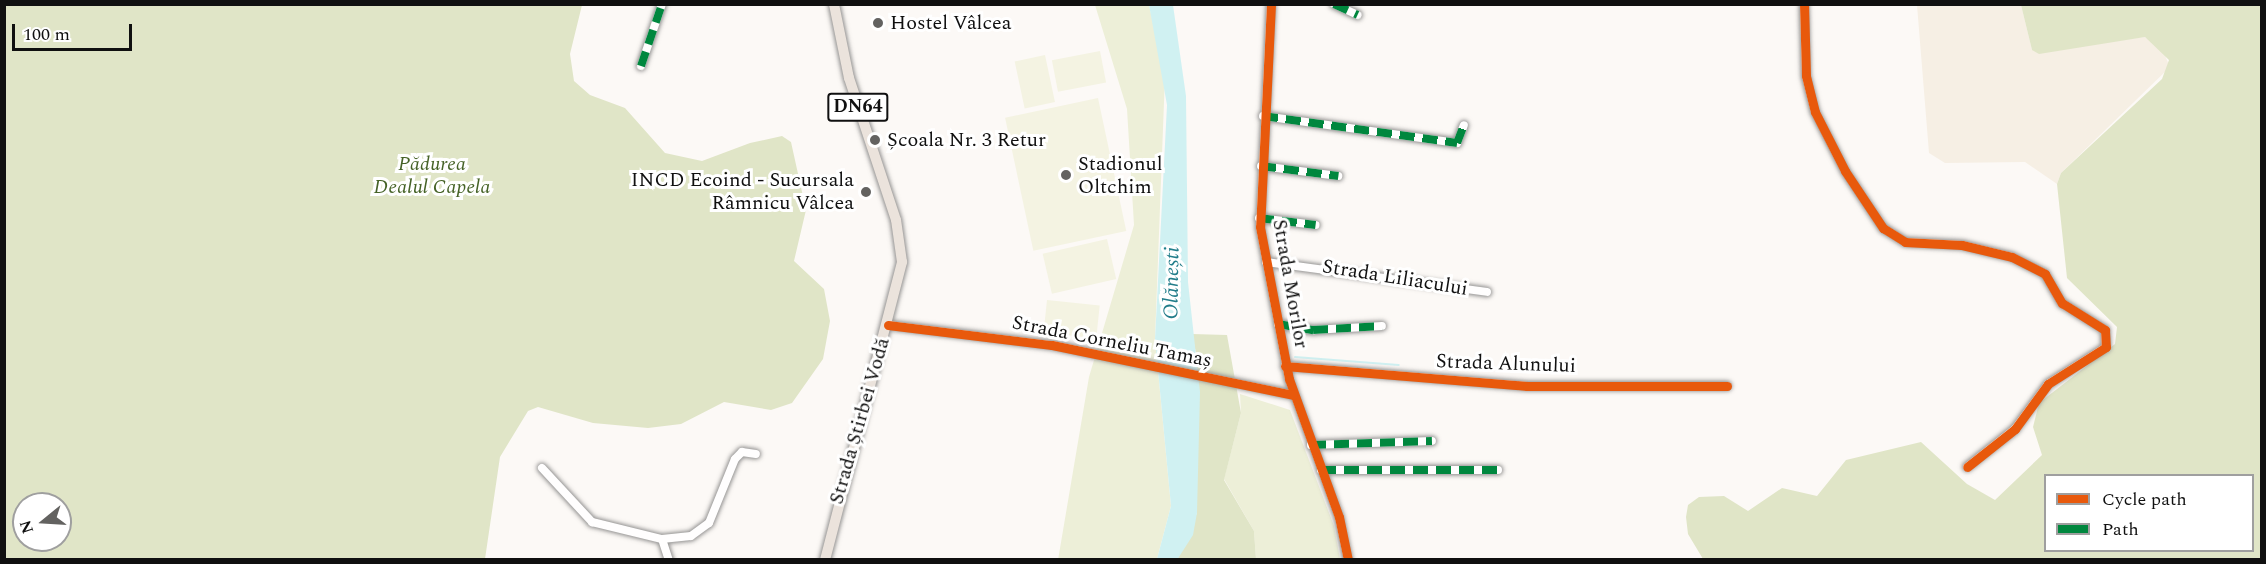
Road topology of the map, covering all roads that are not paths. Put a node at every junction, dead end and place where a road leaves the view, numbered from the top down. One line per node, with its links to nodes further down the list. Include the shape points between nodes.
1 (662, 4): 7 (street)
2 (834, 4): 17 (main road, Strada Știrbei Vodă / DN64, via 849,78 899,232 900,278)
3 (1271, 4): 8 (street, Strada Morilor)
4 (1334, 4): 6 (street)
5 (1804, 4): 25 (street, via 1806,76 1815,112 1860,197 1883,228 1905,242 1962,245 2012,257 2045,274 2062,303 2105,330 2106,347 2048,384 2015,429)
6 (1359, 15)
7 (641, 66)
8 (1263, 116): 9 (street, via 1457,143); 10 (street, Strada Morilor)
9 (1464, 125)
10 (1261, 166): 11 (street); 12 (street, Strada Morilor)
11 (1338, 176)
12 (1259, 218): 13 (street); 14 (street, Strada Morilor)
13 (1316, 225)
14 (1266, 262): 15 (street, Strada Liliacului); 16 (street, Strada Morilor)
15 (1487, 292)
16 (1278, 324): 18 (street, via 1313,330); 19 (street, Strada Morilor)
17 (888, 325): 21 (street, Strada Corneliu Tamaș, via 1052,345); 31 (main road, Strada Știrbei Vodă / DN64, via 836,499)
18 (1382, 326)
19 (1285, 366): 20 (street, Strada Alunului, via 1527,386); 21 (street, Strada Morilor)
20 (1727, 386)
21 (1293, 395): 23 (street, Strada Morilor)
22 (1432, 441): 23 (street)
23 (1311, 444): 27 (street, Strada Morilor)
24 (756, 454): 29 (street, via 742,452 735,459 709,523 691,536)
25 (1967, 467)
26 (542, 468): 29 (street, via 592,522)
27 (1321, 470): 28 (street); 32 (street, Strada Morilor)
28 (1498, 470)
29 (662, 539): 30 (street)
30 (669, 560)
31 (825, 560)
32 (1348, 560)

